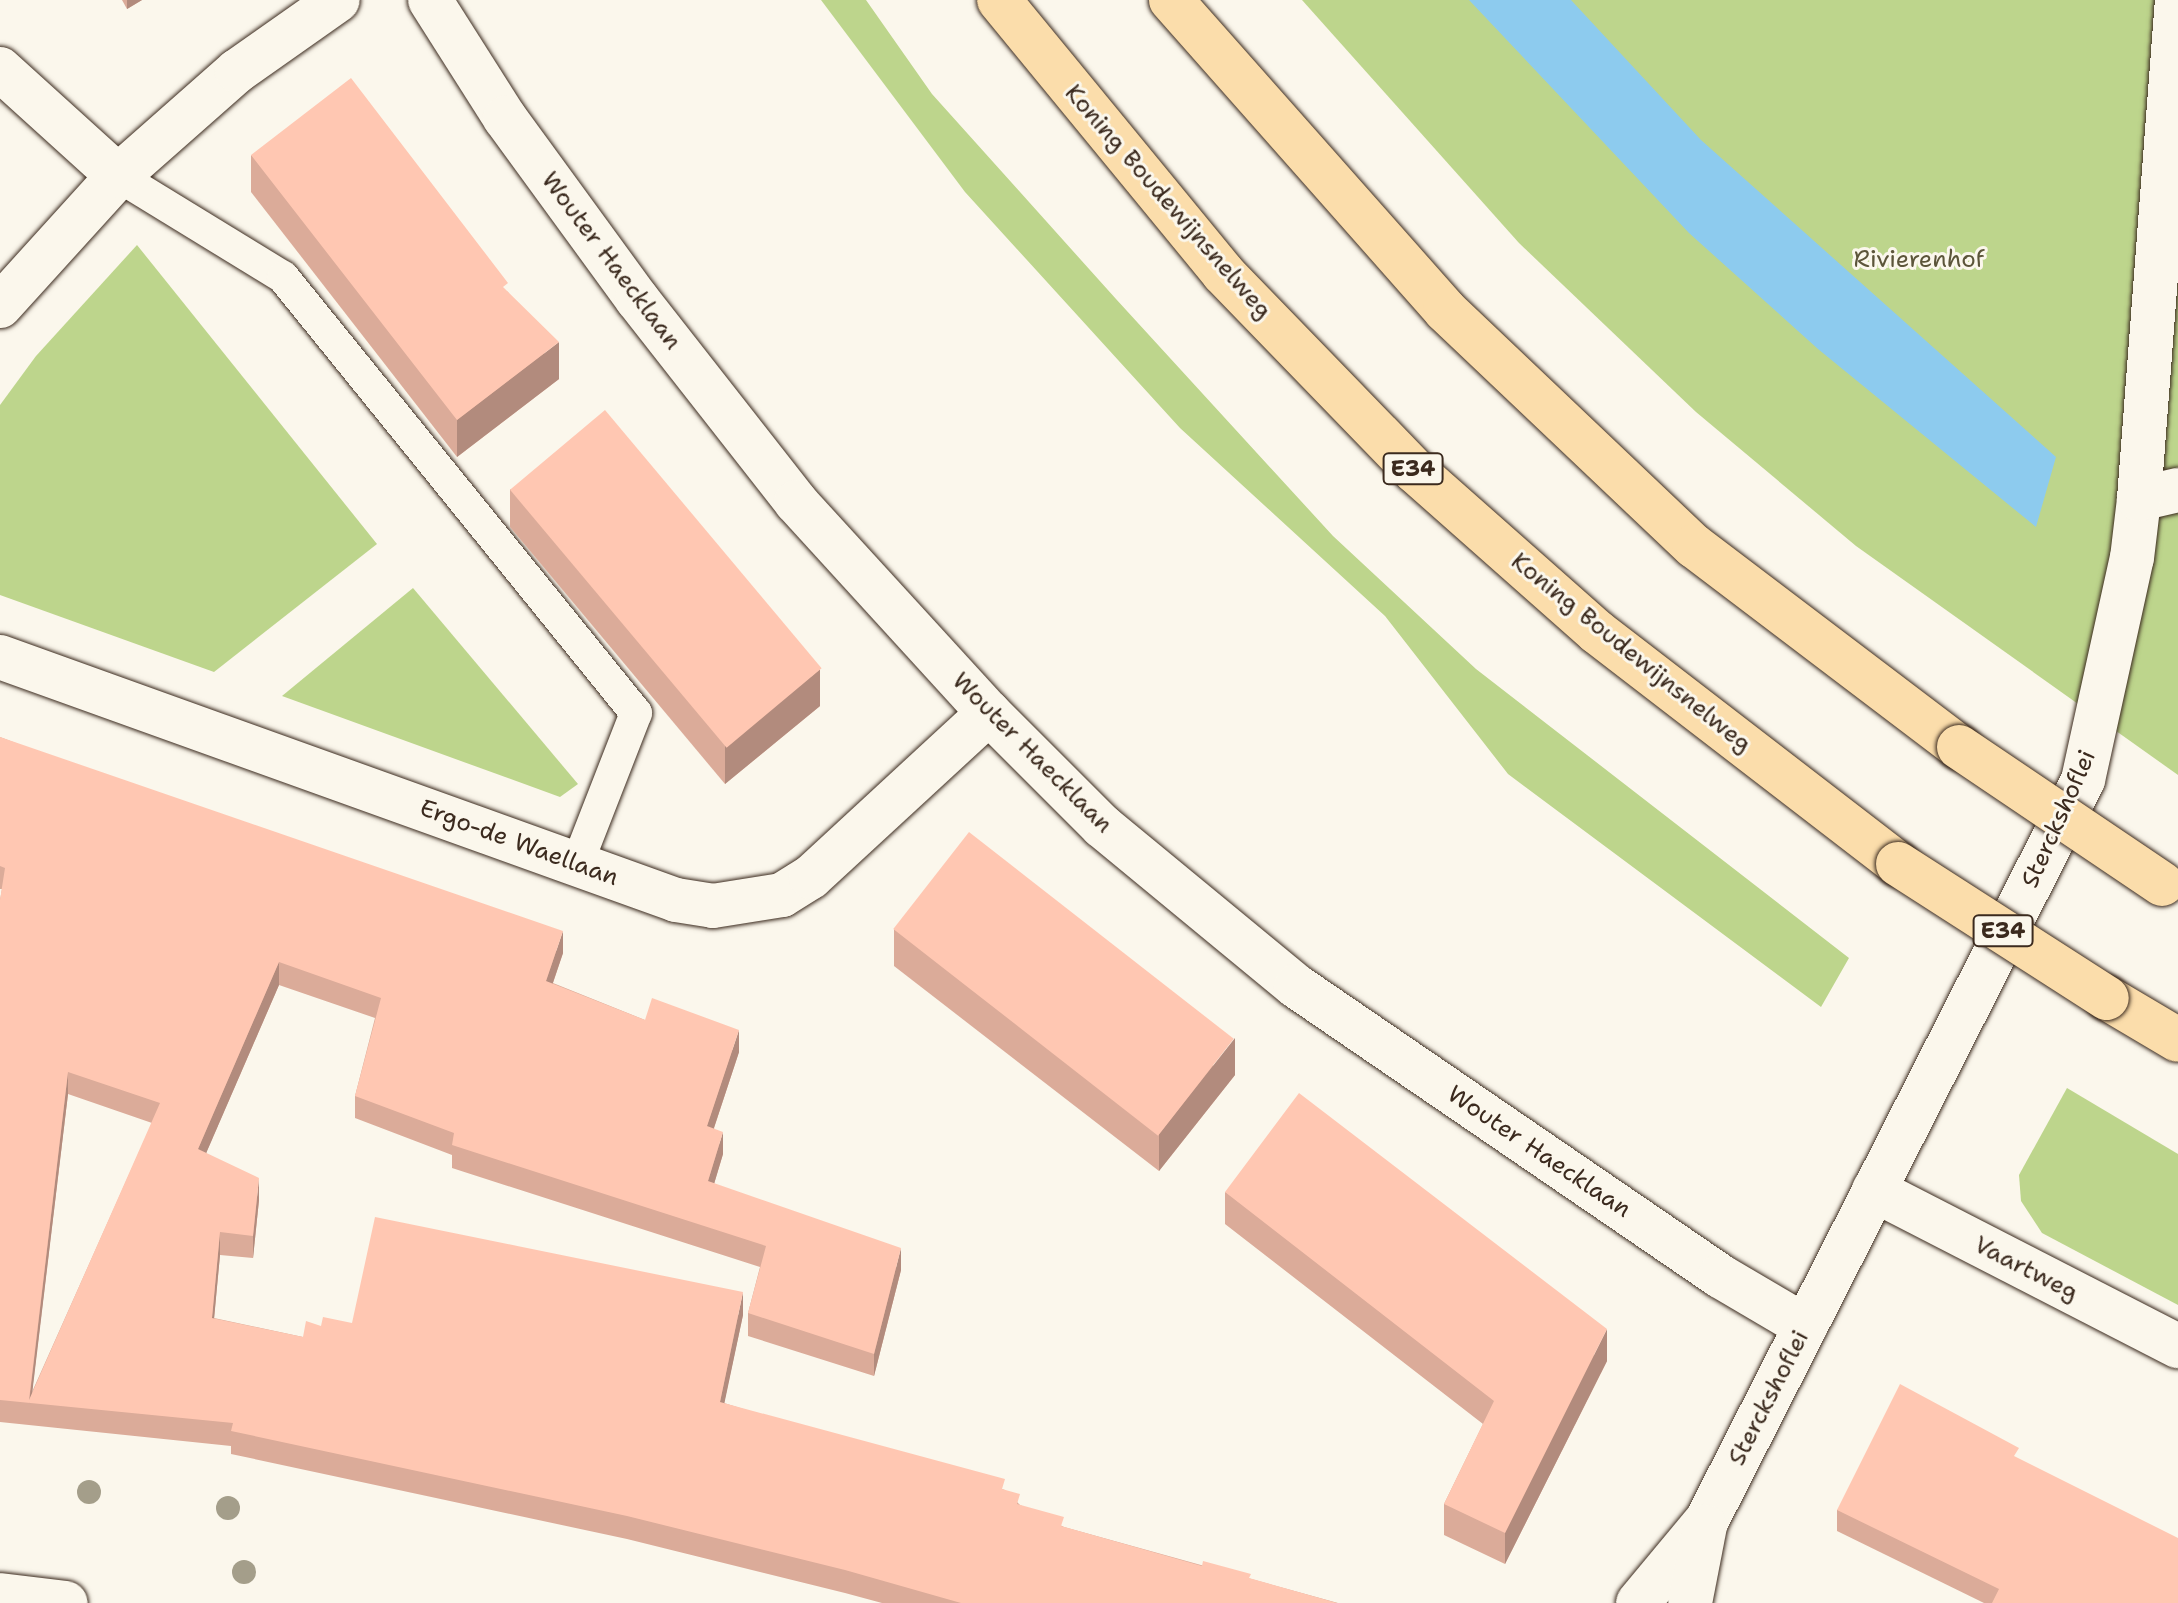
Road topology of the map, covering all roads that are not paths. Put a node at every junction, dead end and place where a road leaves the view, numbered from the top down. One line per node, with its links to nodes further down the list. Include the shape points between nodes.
1 (338, 0): 7 (street, via 237,71)
2 (430, 0): 12 (street, Wouter Haecklaan, via 505,118 796,502)
3 (999, 0): 15 (highway, Koning Boudewijnsnelweg / E34, bridge, via 1223,273 1415,471 1597,632 1898,864)
4 (1171, 0): 14 (highway, bridge, via 1445,310 1671,525 1820,647)
5 (2177, 0): 9 (street, Sterckshoflei)
6 (0, 69): 7 (street)
7 (118, 176): 8 (street); 13 (lane, via 283,277 636,713)
8 (0, 306)
9 (2167, 331): 10 (street, Sterckshoflei)
10 (2159, 494): 16 (street, Sterckshoflei, via 2114,646 2083,780)
11 (0, 657): 13 (street, Ergo-de Waellaan)
12 (989, 713): 13 (street, Ergo-de Waellaan, via 811,877 782,895 713,906 676,900); 17 (street, Wouter Haecklaan, via 1102,826 1296,986 1720,1276)
13 (577, 864)
14 (2170, 888)
15 (2178, 1040)
16 (1874, 1190): 17 (street, Sterckshoflei); 18 (street, Vaartweg)
17 (1805, 1326): 19 (street, Sterckshoflei)
18 (2178, 1346)
19 (1707, 1520): 22 (street, Sterckshoflei); 23 (street, Sterckshoflei)
20 (0, 1595): 21 (street)
21 (66, 1603)
22 (1638, 1603)
23 (1690, 1603)

